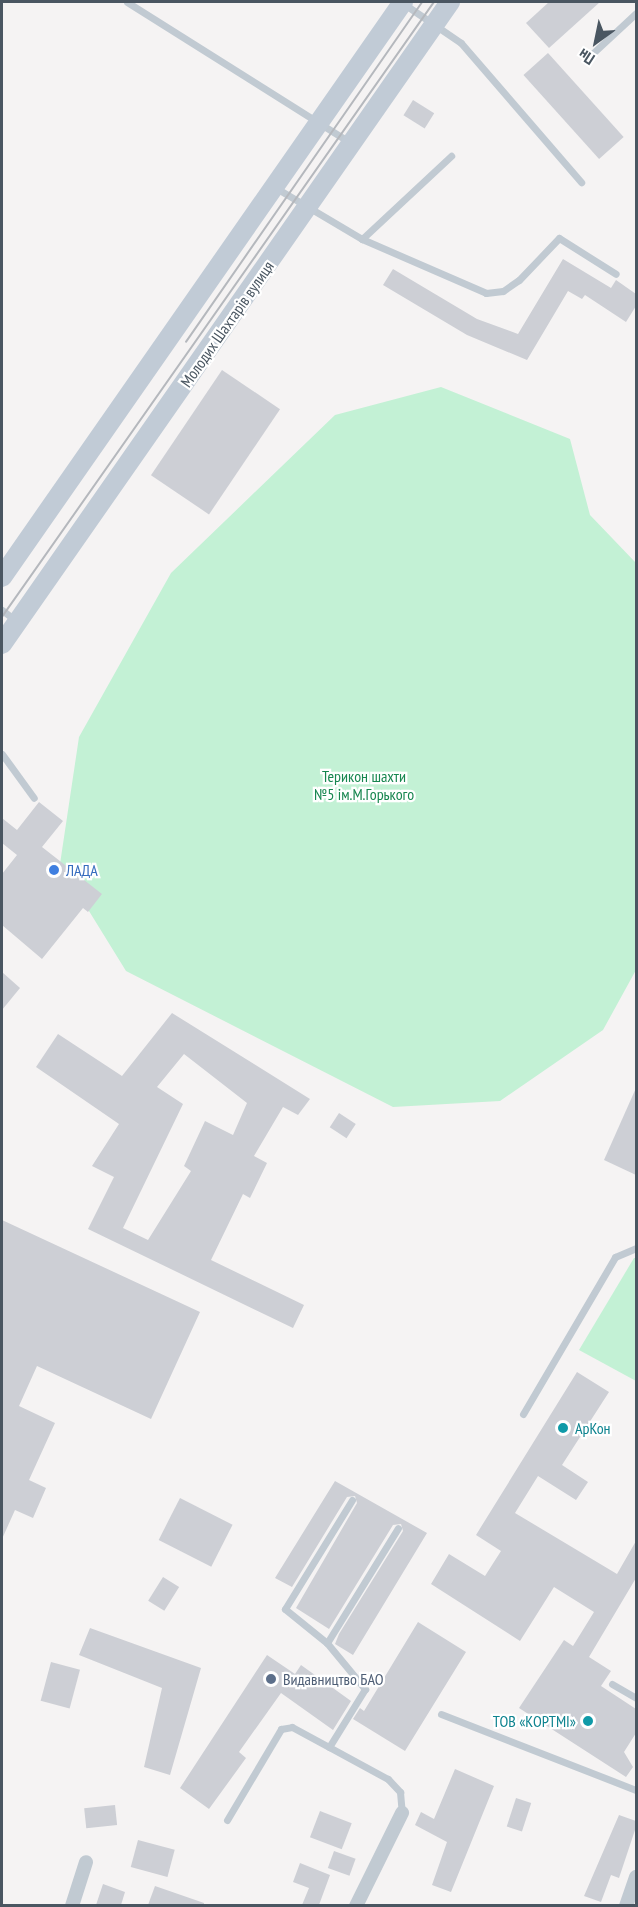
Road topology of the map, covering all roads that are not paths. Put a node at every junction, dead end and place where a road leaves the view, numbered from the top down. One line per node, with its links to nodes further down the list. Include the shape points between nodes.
1 (128, 2): 7 (lane)
2 (402, 2): 5 (lane); 7 (main road)
3 (450, 2): 5 (main road, Молодих Шахтарів вулиця)
4 (636, 13): 6 (lane)
5 (434, 25): 8 (main road, Молодих Шахтарів вулиця); 10 (lane, via 461,43)
6 (593, 53)
7 (320, 123): 8 (lane); 11 (main road)
8 (353, 145): 12 (main road, Молодих Шахтарів вулиця)
9 (451, 156): 13 (lane)
10 (581, 182)
11 (275, 187): 12 (lane); 15 (main road)
12 (308, 208): 13 (lane); 16 (main road, Молодих Шахтарів вулиця)
13 (362, 239): 14 (lane, via 486,293 503,291 519,280 558,238)
14 (616, 274)
15 (2, 577)
16 (9, 615): 17 (main road, Молодих Шахтарів вулиця)
17 (2, 644)
18 (2, 754): 19 (lane)
19 (34, 798)
20 (636, 1248): 21 (lane, via 615,1257)
21 (523, 1414)
22 (352, 1500): 24 (lane, via 285,1609)
23 (398, 1527): 24 (lane)
24 (327, 1643): 28 (lane, via 365,1689)
25 (612, 1684): 26 (lane)
26 (636, 1698)
27 (441, 1714): 29 (lane)
28 (329, 1747): 30 (lane, via 388,1779 400,1792); 31 (lane, via 292,1727 281,1729)
29 (636, 1790)
30 (402, 1813): 35 (street)
31 (227, 1820)
32 (86, 1862): 34 (street)
33 (636, 1877): 36 (street)
34 (72, 1905)
35 (356, 1905)
36 (626, 1905)

